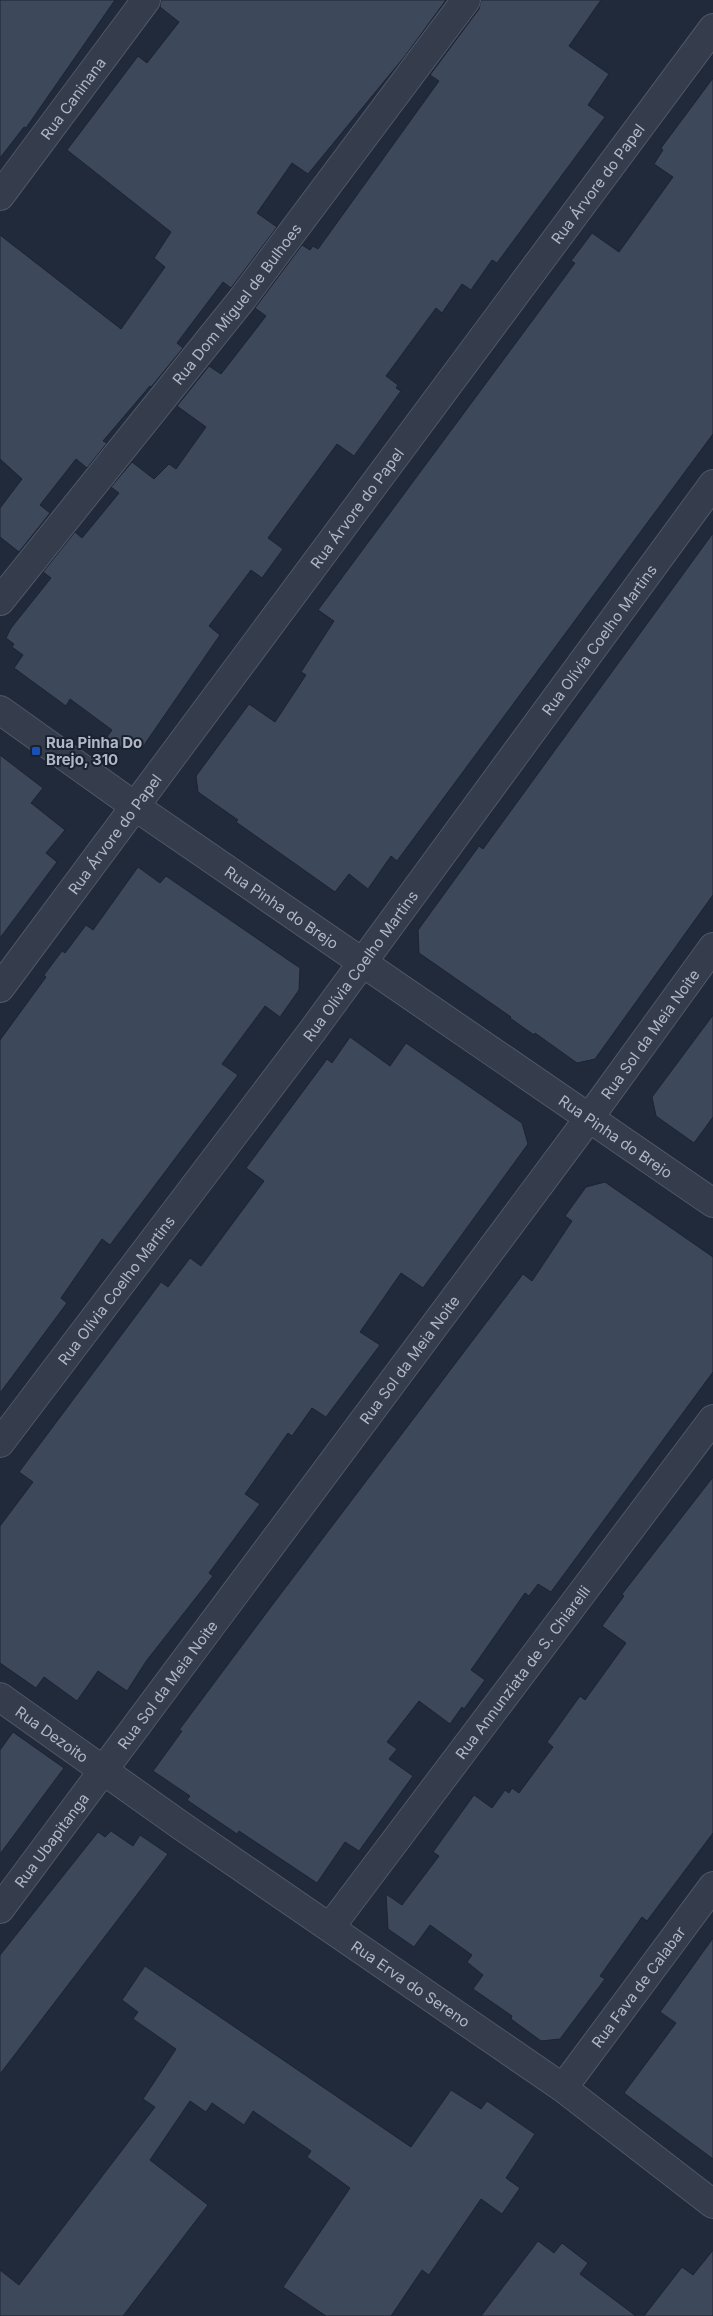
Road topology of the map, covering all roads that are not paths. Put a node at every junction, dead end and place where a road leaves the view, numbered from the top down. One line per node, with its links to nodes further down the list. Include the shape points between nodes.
1 (146, 0): 4 (street, Rua Caninana)
2 (466, 0): 6 (street, Rua Dom Miguel de Bulhoes, via 215,335)
3 (713, 28): 8 (street, Rua Árvore do Papel)
4 (0, 196)
5 (713, 484): 10 (street, Rua Olívia Coelho Martins)
6 (0, 602)
7 (0, 710): 8 (street, Rua Pinha do Brejo)
8 (136, 807): 10 (street, Rua Pinha do Brejo); 11 (street, Rua Árvore do Papel)
9 (713, 948): 12 (street, Rua Sol da Meia Noite)
10 (362, 963): 12 (street, Rua Pinha do Brejo); 15 (street, Rua Olívia Coelho Martins)
11 (0, 988)
12 (589, 1118): 13 (street, Rua Pinha do Brejo); 17 (street, Rua Sol da Meia Noite)
13 (713, 1203)
14 (713, 1419): 20 (street, Rua Annunziata de S. Chiarelli)
15 (0, 1443)
16 (0, 1697): 17 (street, Rua Dezoito)
17 (104, 1771): 19 (street, Rua Ubapitanga); 20 (street, Rua Erva do Sereno)
18 (713, 1886): 21 (street, Rua Fava de Calabar)
19 (0, 1909)
20 (331, 1926): 21 (street, Rua Erva do Sereno)
21 (563, 2088): 22 (street, Rua Erva do Sereno)
22 (713, 2204)

